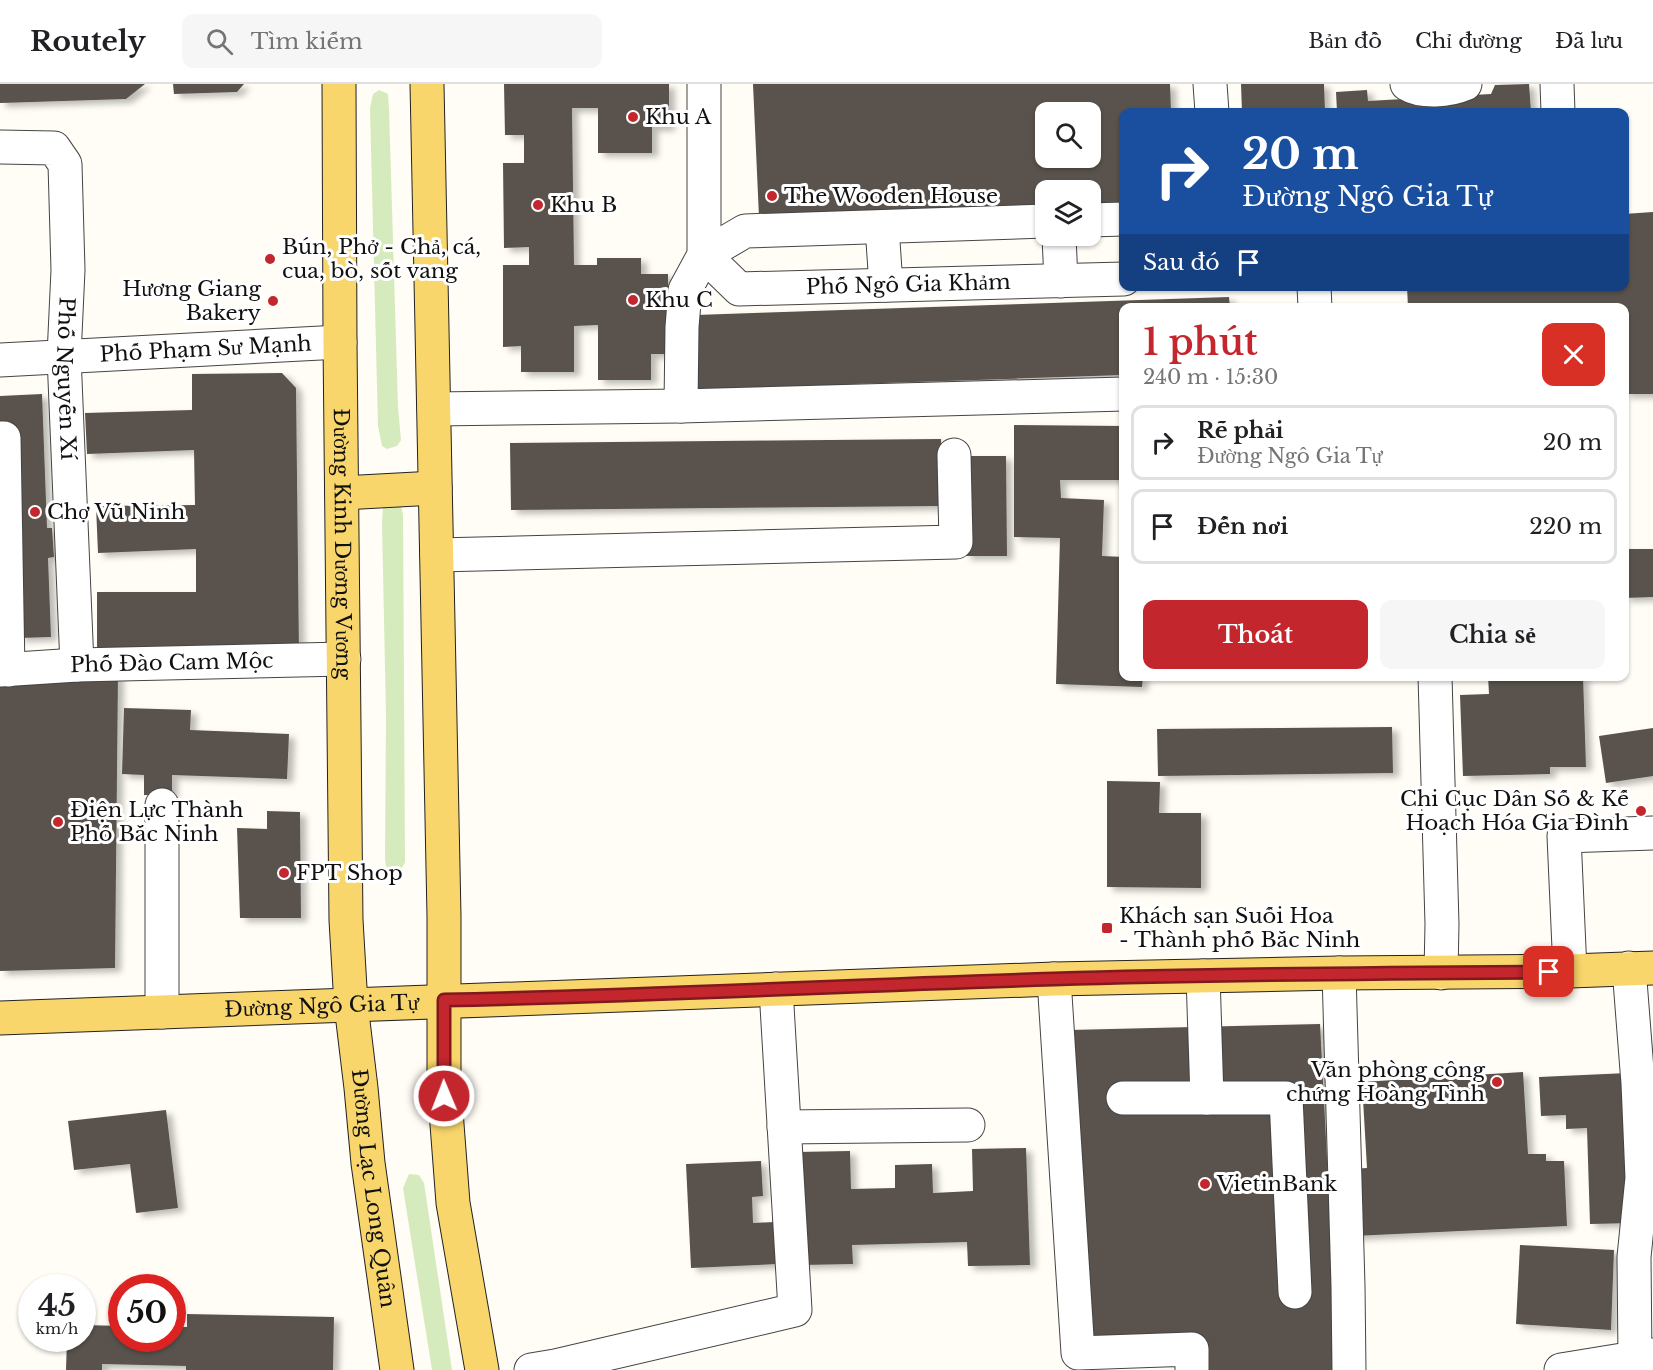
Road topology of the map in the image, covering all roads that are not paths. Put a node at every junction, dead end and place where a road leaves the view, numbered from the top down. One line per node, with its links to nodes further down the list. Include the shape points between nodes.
1 (339, 84): 20 (main road, Đường Kinh Dương Vương)
2 (428, 84): 25 (main road)
3 (704, 84): 16 (street)
4 (1210, 84): 8 (street)
5 (1407, 84): 6 (street, via 1427,90)
6 (1464, 84)
7 (1557, 84): 9 (street)
8 (1212, 108)
9 (1558, 108)
10 (0, 147): 21 (street, Phố Nguyễn Xí, via 54,148 65,164 68,270)
11 (1119, 219): 12 (street)
12 (1101, 220)
13 (1035, 221): 14 (street)
14 (882, 227): 16 (street, via 745,231); 19 (street)
15 (1059, 246): 18 (street)
16 (704, 255): 19 (street, Phố Ngô Gia Khảm, via 739,289); 24 (street, via 685,290)
17 (1119, 279): 18 (street, Phố Ngô Gia Khảm)
18 (1061, 281): 19 (street, Phố Ngô Gia Khảm)
19 (886, 285)
20 (340, 342): 21 (street, Phố Phạm Sư Mạnh); 29 (main road, Đường Kinh Dương Vương)
21 (64, 356): 22 (street, Phố Phạm Sư Mạnh); 32 (street, Phố Nguyễn Xí)
22 (0, 360)
23 (1119, 394): 24 (street)
24 (681, 406): 25 (street)
25 (434, 409): 28 (main road)
26 (0, 438): 33 (street, via 4,438)
27 (954, 455): 30 (street, via 956,542)
28 (435, 488): 29 (main road); 30 (main road)
29 (342, 493): 31 (main road, Đường Kinh Dương Vương)
30 (437, 555): 44 (main road)
31 (344, 660): 32 (street, Phố Đào Cam Mộc); 45 (main road, Đường Kinh Dương Vương, via 345,920)
32 (77, 665): 33 (street, Phố Đào Cam Mộc)
33 (4, 670)
34 (1435, 681): 40 (street)
35 (162, 805): 46 (street)
36 (1653, 833): 38 (street, via 1564,836)
37 (1641, 968): 38 (main road, Đường Ngô Gia Tự); 53 (street, via 1638,1083 1642,1178 1634,1257)
38 (1570, 971): 40 (main road, Đường Ngô Gia Tự)
39 (1339, 973): 40 (main road, Đường Ngô Gia Tự); 41 (main road, Đường Ngô Gia Tự); 58 (street)
40 (1441, 973)
41 (1203, 976): 42 (main road, Đường Ngô Gia Tự); 49 (street)
42 (1054, 979): 43 (main road, Đường Ngô Gia Tự); 57 (street, via 1078,1353 1192,1349)
43 (776, 989): 44 (main road, Đường Ngô Gia Tự); 51 (street)
44 (444, 1000): 45 (main road, Đường Ngô Gia Tự); 56 (main road, via 444,1086 453,1203)
45 (351, 1005): 46 (main road, Đường Ngô Gia Tự); 54 (main road, Đường Lạc Long Quân)
46 (162, 1012): 47 (main road, Đường Ngô Gia Tự)
47 (0, 1018)
48 (1123, 1098): 49 (street)
49 (1207, 1098): 52 (street, via 1286,1098)
50 (968, 1125): 51 (street)
51 (784, 1127): 55 (street, via 795,1310)
52 (1295, 1292)
53 (1644, 1356): 59 (street)
54 (389, 1364)
55 (547, 1369)
56 (483, 1370)
57 (1192, 1370)
58 (1349, 1370)
59 (1561, 1370)

